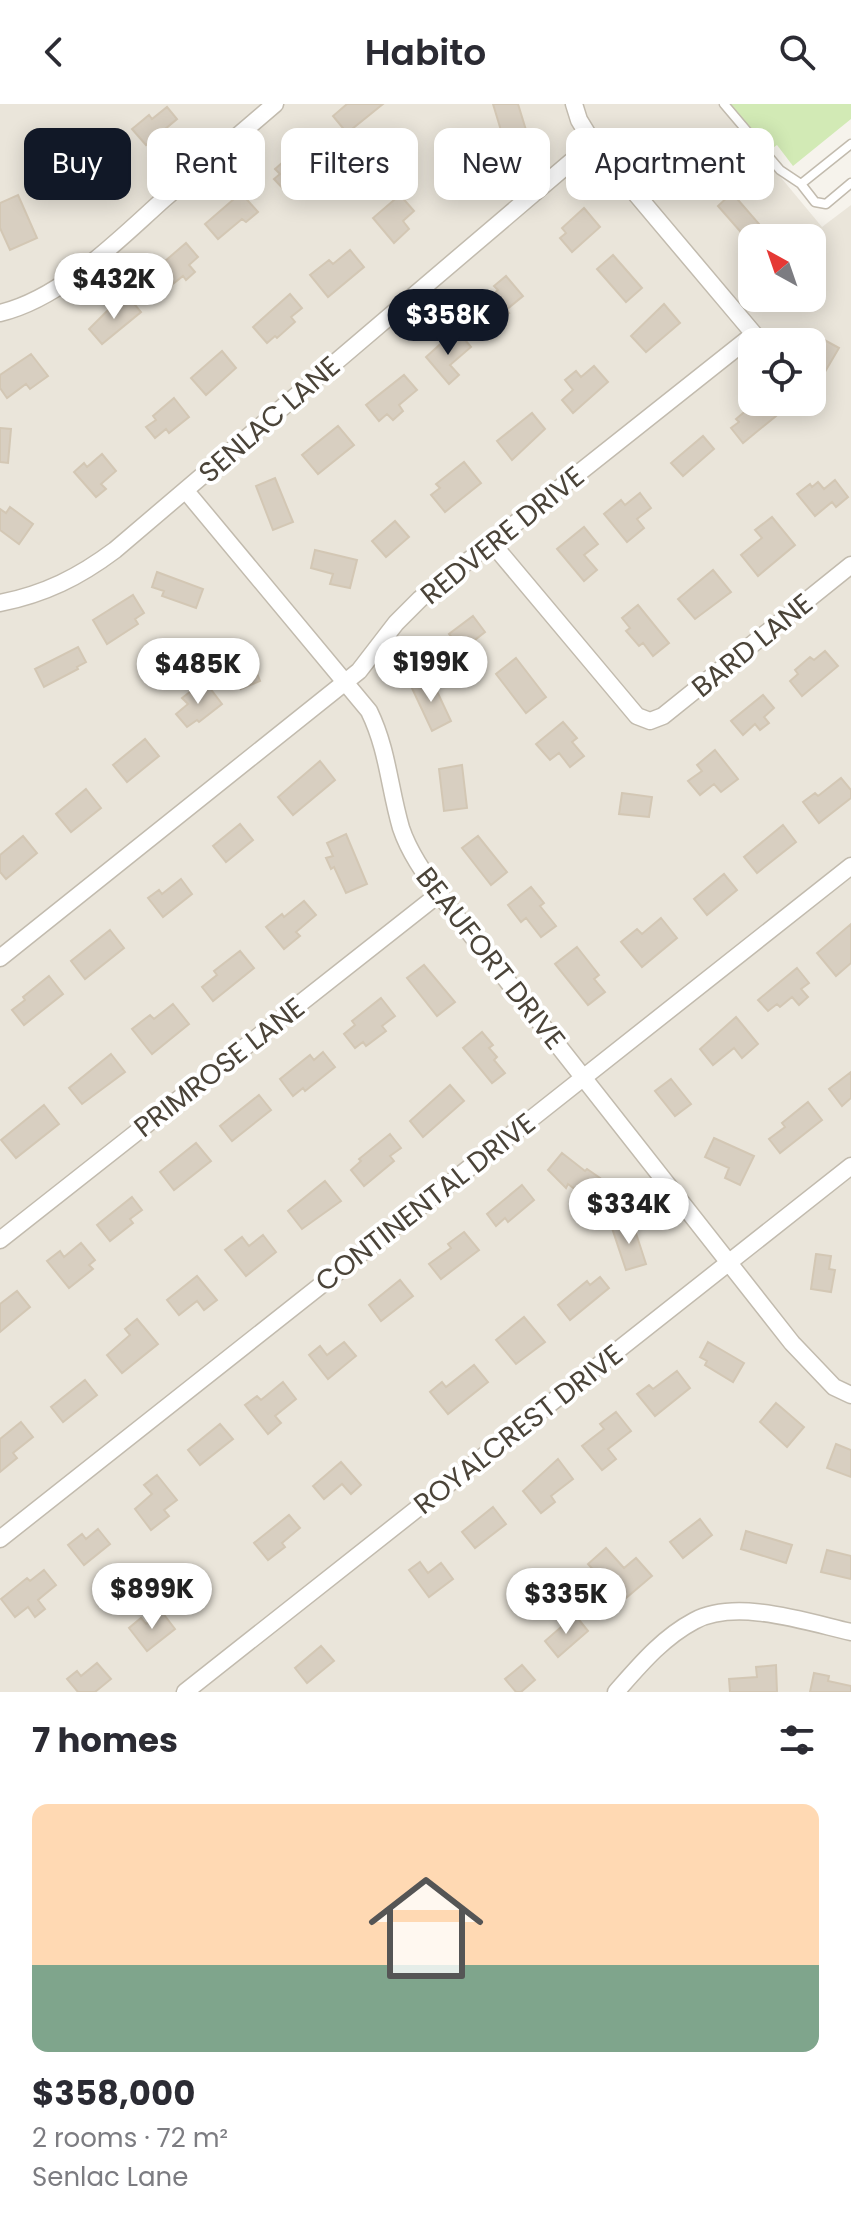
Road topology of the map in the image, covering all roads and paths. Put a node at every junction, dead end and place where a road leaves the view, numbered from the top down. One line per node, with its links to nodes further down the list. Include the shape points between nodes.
1 (275, 104): 10 (street, via 49,294)
2 (574, 104): 4 (street)
3 (724, 104): 8 (lane, via 780,170)
4 (584, 128)
5 (851, 144): 8 (lane)
6 (566, 166): 11 (street, SENLAC LANE)
7 (851, 183): 8 (lane, via 826,204 815,202)
8 (801, 184)
9 (641, 200): 12 (street, REDVERE DRIVE, via 754,334)
10 (0, 313)
11 (186, 491): 14 (street, SENLAC LANE, via 91,568 33,596); 15 (street, BEAUFORT DRIVE)
12 (491, 542): 13 (street, BARD LANE, via 637,716 650,721 663,716); 15 (street, REDVERE DRIVE, via 420,599)
13 (851, 565)
14 (0, 603)
15 (347, 681): 17 (street, BEAUFORT DRIVE, via 381,737 402,830); 18 (street, REDVERE DRIVE)
16 (851, 866): 19 (street, CONTINENTAL DRIVE)
17 (439, 894): 19 (street, BEAUFORT DRIVE); 21 (street, PRIMROSE LANE)
18 (0, 958)
19 (583, 1077): 22 (street, BEAUFORT DRIVE); 24 (street, CONTINENTAL DRIVE)
20 (851, 1166): 22 (street, ROYALCREST DRIVE)
21 (0, 1240)
22 (730, 1262): 23 (street, BEAUFORT DRIVE, via 812,1366); 26 (street, ROYALCREST DRIVE)
23 (851, 1395)
24 (0, 1539)
25 (851, 1632): 27 (street, via 773,1613 696,1620 663,1643)
26 (185, 1692)
27 (616, 1692)

